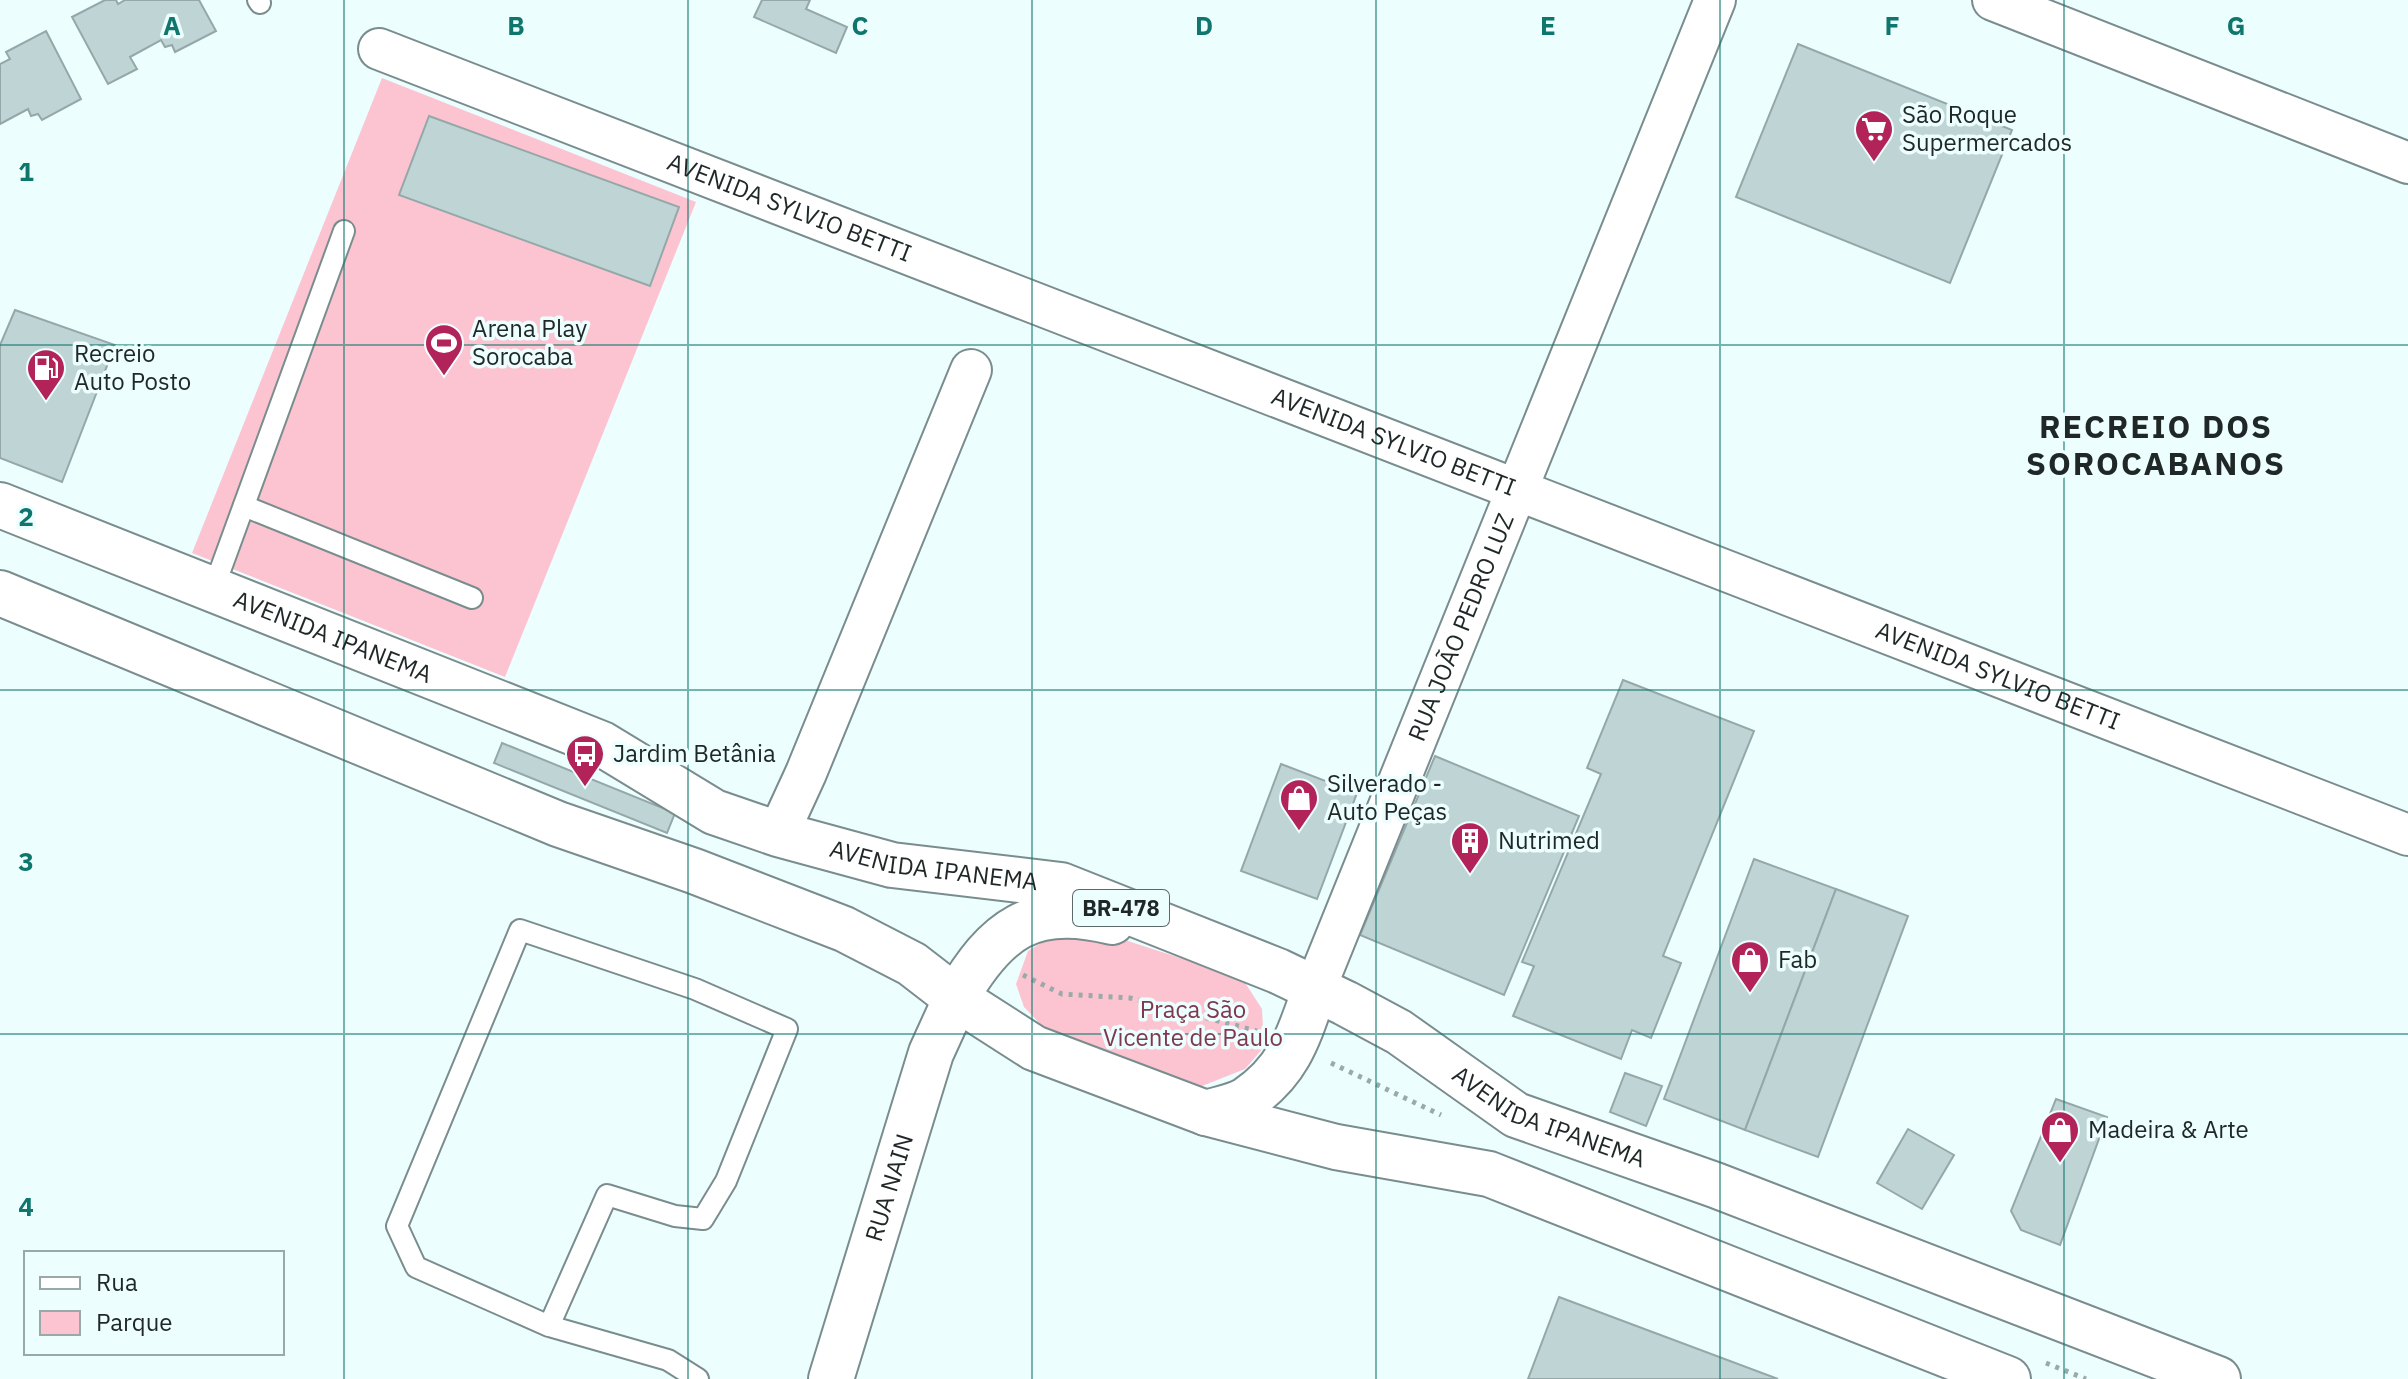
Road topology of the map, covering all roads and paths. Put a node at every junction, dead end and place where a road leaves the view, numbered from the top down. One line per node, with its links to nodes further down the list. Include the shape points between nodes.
1 (1715, 0): 7 (street, RUA JOÃO PEDRO LUZ)
2 (1993, 0): 4 (street)
3 (379, 49): 7 (street, AVENIDA SYLVIO BETTI)
4 (2408, 163)
5 (344, 231): 9 (lane)
6 (971, 370): 13 (street)
7 (1515, 490): 14 (street, AVENIDA SYLVIO BETTI); 17 (street, RUA JOÃO PEDRO LUZ)
8 (0, 505): 10 (main road, AVENIDA IPANEMA / BR-478)
9 (244, 506): 10 (lane); 12 (lane)
10 (213, 590): 13 (main road, AVENIDA IPANEMA / BR-478, via 602,744 714,812)
11 (0, 593): 18 (main road, via 558,824 844,929 912,964)
12 (472, 598)
13 (778, 834): 15 (main road, AVENIDA IPANEMA / BR-478, via 892,865 1061,885)
14 (2408, 835)
15 (1231, 952): 16 (main road, RUA NAIN, via 1103,920 1053,915 1023,923); 17 (main road, AVENIDA IPANEMA / BR-478)
16 (985, 956): 18 (main road, RUA NAIN); 19 (path, via 1062,994 1130,998)
17 (1315, 989): 19 (main road); 25 (main road, AVENIDA IPANEMA / BR-478, via 1399,1032 1516,1115 1715,1185)
18 (956, 998): 20 (main road, via 1034,1048); 23 (main road, RUA NAIN, via 931,1053)
19 (1298, 1041): 20 (main road, via 1282,1067 1246,1100)
20 (1206, 1113): 24 (main road, via 1336,1147 1489,1174)
21 (549, 1326): 21 (lane, via 607,1195 703,1219 726,1181 787,1029 695,989 520,930 397,1226 416,1267); 22 (lane, via 668,1360)
22 (698, 1379)
23 (831, 1379)
24 (2008, 1379)
25 (2218, 1379)

